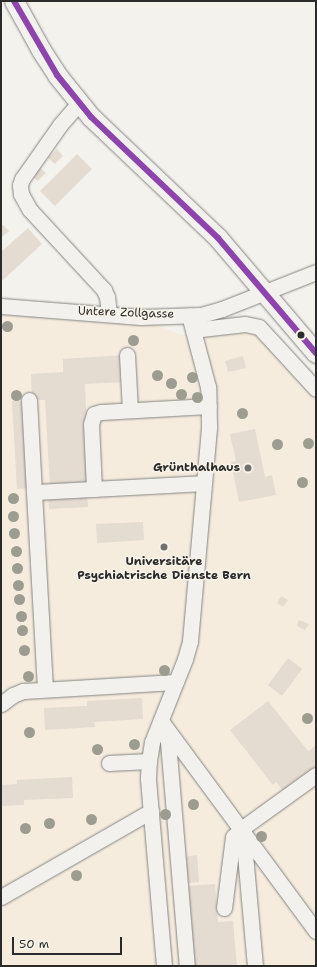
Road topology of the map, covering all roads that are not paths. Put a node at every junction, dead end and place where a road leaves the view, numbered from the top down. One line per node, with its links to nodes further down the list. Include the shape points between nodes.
1 (14, 1): 2 (main road, via 41,50)
2 (79, 103): 4 (main road, via 124,150 218,238); 6 (street, via 22,179 21,194 30,210 104,290)
3 (316, 272): 4 (street, Untere Zollgasse)
4 (263, 292): 7 (street, Untere Zollgasse, via 212,312); 9 (main road)
5 (1, 306): 6 (street, Untere Zollgasse)
6 (109, 314): 7 (street, Untere Zollgasse, via 141,317)
7 (188, 315): 8 (street)
8 (193, 330): 11 (street, via 245,324 259,327); 13 (street, via 208,387)
9 (316, 353)
10 (127, 355): 14 (street)
11 (316, 389)
12 (29, 400): 17 (street)
13 (209, 406): 14 (street); 15 (street)
14 (130, 410): 16 (street, via 98,412 91,417)
15 (203, 483): 16 (street); 18 (street, via 190,640)
16 (94, 489): 17 (street)
17 (34, 492): 19 (street)
18 (176, 682): 19 (street); 21 (street)
19 (45, 689): 20 (street, via 23,691)
20 (1, 704)
21 (164, 725): 22 (street, via 152,742); 26 (street); 31 (street)
22 (149, 761): 23 (street); 25 (street)
23 (109, 763)
24 (316, 775): 26 (street)
25 (151, 811): 27 (street); 30 (street)
26 (241, 830): 28 (street, via 233,837); 29 (street); 32 (street)
27 (1, 897)
28 (224, 908)
29 (316, 931)
30 (164, 966)
31 (187, 966)
32 (254, 966)

